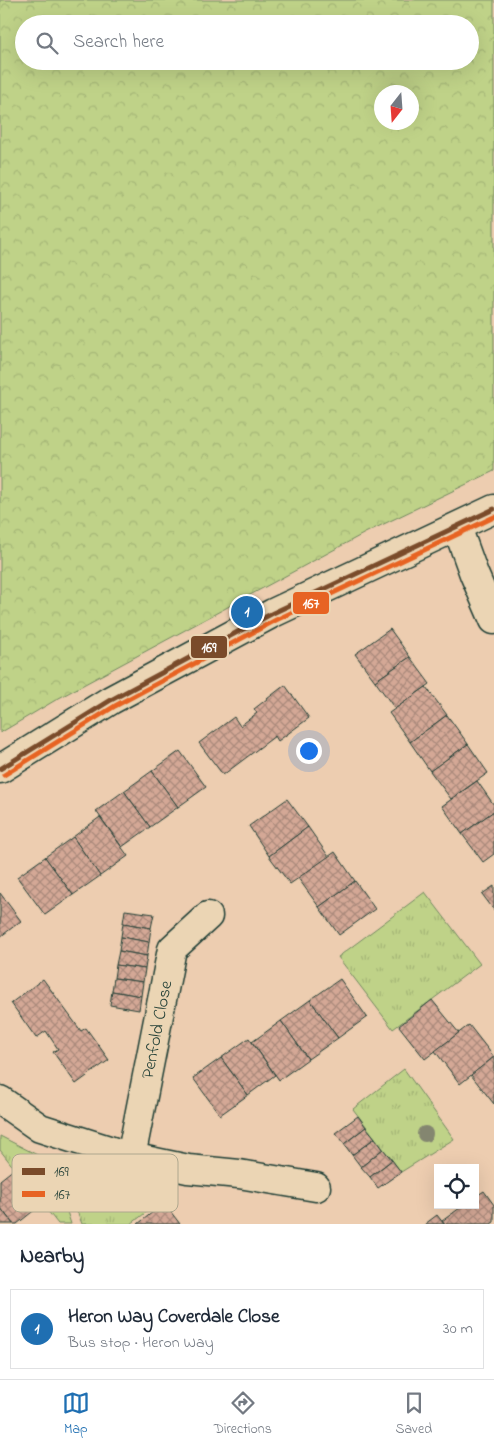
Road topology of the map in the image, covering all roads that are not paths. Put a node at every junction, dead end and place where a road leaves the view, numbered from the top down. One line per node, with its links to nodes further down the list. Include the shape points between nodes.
1 (494, 509): 2 (street)
2 (457, 527): 3 (street); 4 (street, via 233,634 110,700)
3 (494, 620)
4 (0, 769)
5 (208, 916): 8 (street, Penfold Close, via 172,949)
6 (0, 1100): 7 (street, via 40,1128)
7 (122, 1154)
8 (132, 1154)
9 (178, 1167): 10 (street)
10 (316, 1187)

